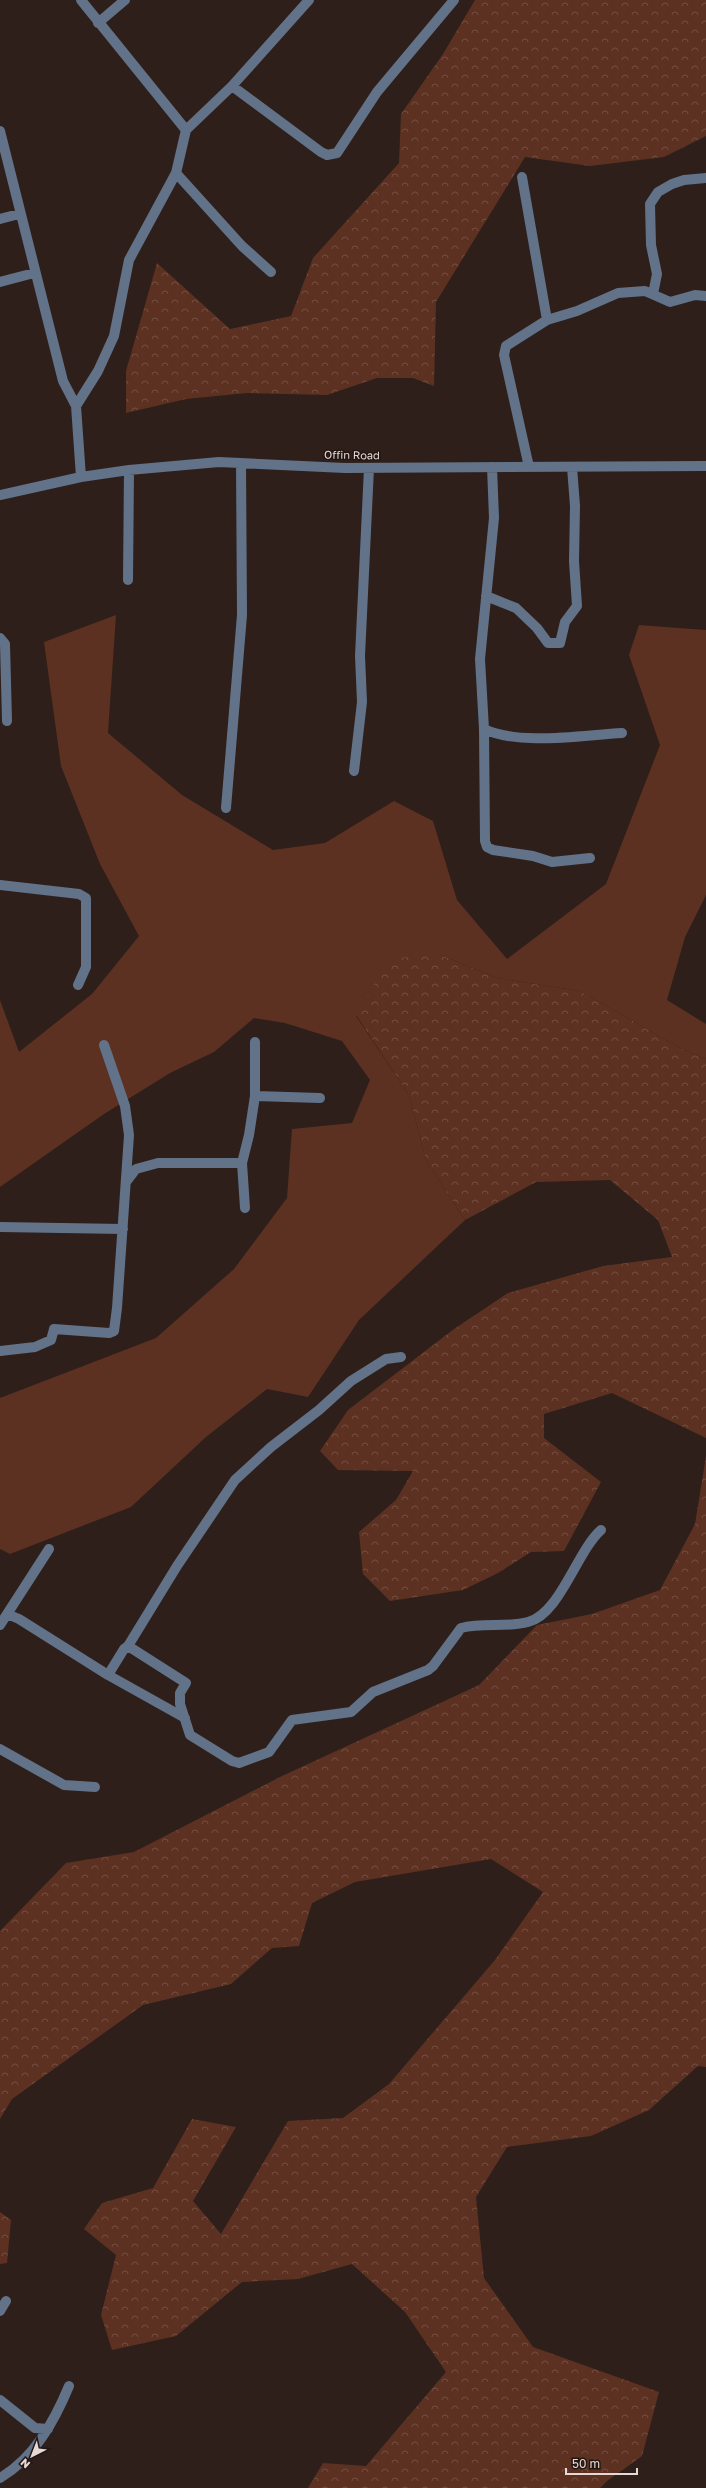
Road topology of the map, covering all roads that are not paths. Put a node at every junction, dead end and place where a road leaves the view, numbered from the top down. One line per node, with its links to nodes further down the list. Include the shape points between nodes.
1 (81, 0): 5 (street)
2 (125, 0): 5 (street)
3 (309, 0): 6 (street)
4 (454, 0): 6 (street, via 377,92 337,153 327,155 321,152)
5 (98, 23): 7 (street)
6 (232, 86): 7 (street)
7 (186, 130): 10 (street)
8 (0, 131): 9 (street)
9 (4, 164): 13 (street)
10 (176, 173): 15 (street, via 242,246); 21 (street, via 133,250 114,336 98,371)
11 (522, 176): 20 (street)
12 (706, 178): 18 (street, via 672,184 658,192 650,204 651,245 657,274)
13 (19, 214): 14 (street); 16 (street)
14 (0, 219)
15 (271, 272)
16 (34, 273): 17 (street); 21 (street, via 63,380)
17 (0, 282)
18 (653, 294): 19 (street, via 670,302 695,295); 20 (street, via 645,291 618,293 577,311)
19 (706, 296)
20 (547, 320): 26 (street, via 504,349)
21 (76, 406): 29 (street)
22 (241, 463): 27 (street, Offin Road); 28 (street, Offin Road); 38 (street, via 242,615)
23 (572, 466): 24 (street, Offin Road); 26 (street, Offin Road); 32 (street, via 577,606 565,622 560,643 548,643 537,628 516,608)
24 (706, 466)
25 (492, 467): 26 (street, Offin Road); 27 (street, Offin Road); 32 (street, via 494,518)
26 (529, 467)
27 (369, 468): 37 (street, via 360,656 362,702)
28 (129, 470): 29 (street, Offin Road); 31 (street)
29 (81, 477): 30 (street, Offin Road)
30 (0, 496)
31 (128, 580)
32 (486, 596): 35 (street, via 480,659)
33 (0, 638): 34 (street, via 5,644)
34 (7, 721)
35 (484, 729): 36 (street, via 504,735 547,738); 39 (street, via 483,794 487,847 552,862)
36 (622, 733)
37 (354, 771)
38 (226, 808)
39 (590, 858)
40 (0, 885): 41 (street, via 79,894 86,898 86,967)
41 (78, 985)
42 (255, 1042): 44 (street)
43 (104, 1045): 47 (street, via 125,1106 129,1134)
44 (255, 1096): 45 (street); 46 (street)
45 (320, 1098)
46 (242, 1163): 47 (street, via 158,1163 136,1169); 48 (street)
47 (126, 1182): 50 (street)
48 (245, 1208)
49 (0, 1227): 50 (street)
50 (123, 1229): 51 (street, via 114,1331 109,1333 54,1329 51,1340 36,1347)
51 (0, 1351)
52 (401, 1357): 57 (street, via 386,1359 351,1381 235,1480 177,1566)
53 (601, 1530): 59 (street, via 541,1616 518,1624 461,1628 428,1670 373,1692 351,1712 292,1720 269,1752 239,1762 232,1761 197,1742 190,1735)
54 (49, 1549): 55 (street)
55 (7, 1614): 56 (street); 58 (street)
56 (0, 1625)
57 (128, 1646): 58 (street, via 124,1648); 59 (street, via 186,1683 180,1693 180,1704)
58 (108, 1675): 59 (street)
59 (185, 1718)
60 (0, 1749): 61 (street, via 64,1785)
61 (94, 1787)
62 (6, 2301): 63 (street)
63 (0, 2311)
64 (69, 2386): 66 (street)
65 (0, 2400): 66 (street, via 35,2428)
66 (48, 2429): 67 (street, via 22,2461)
67 (0, 2478)

